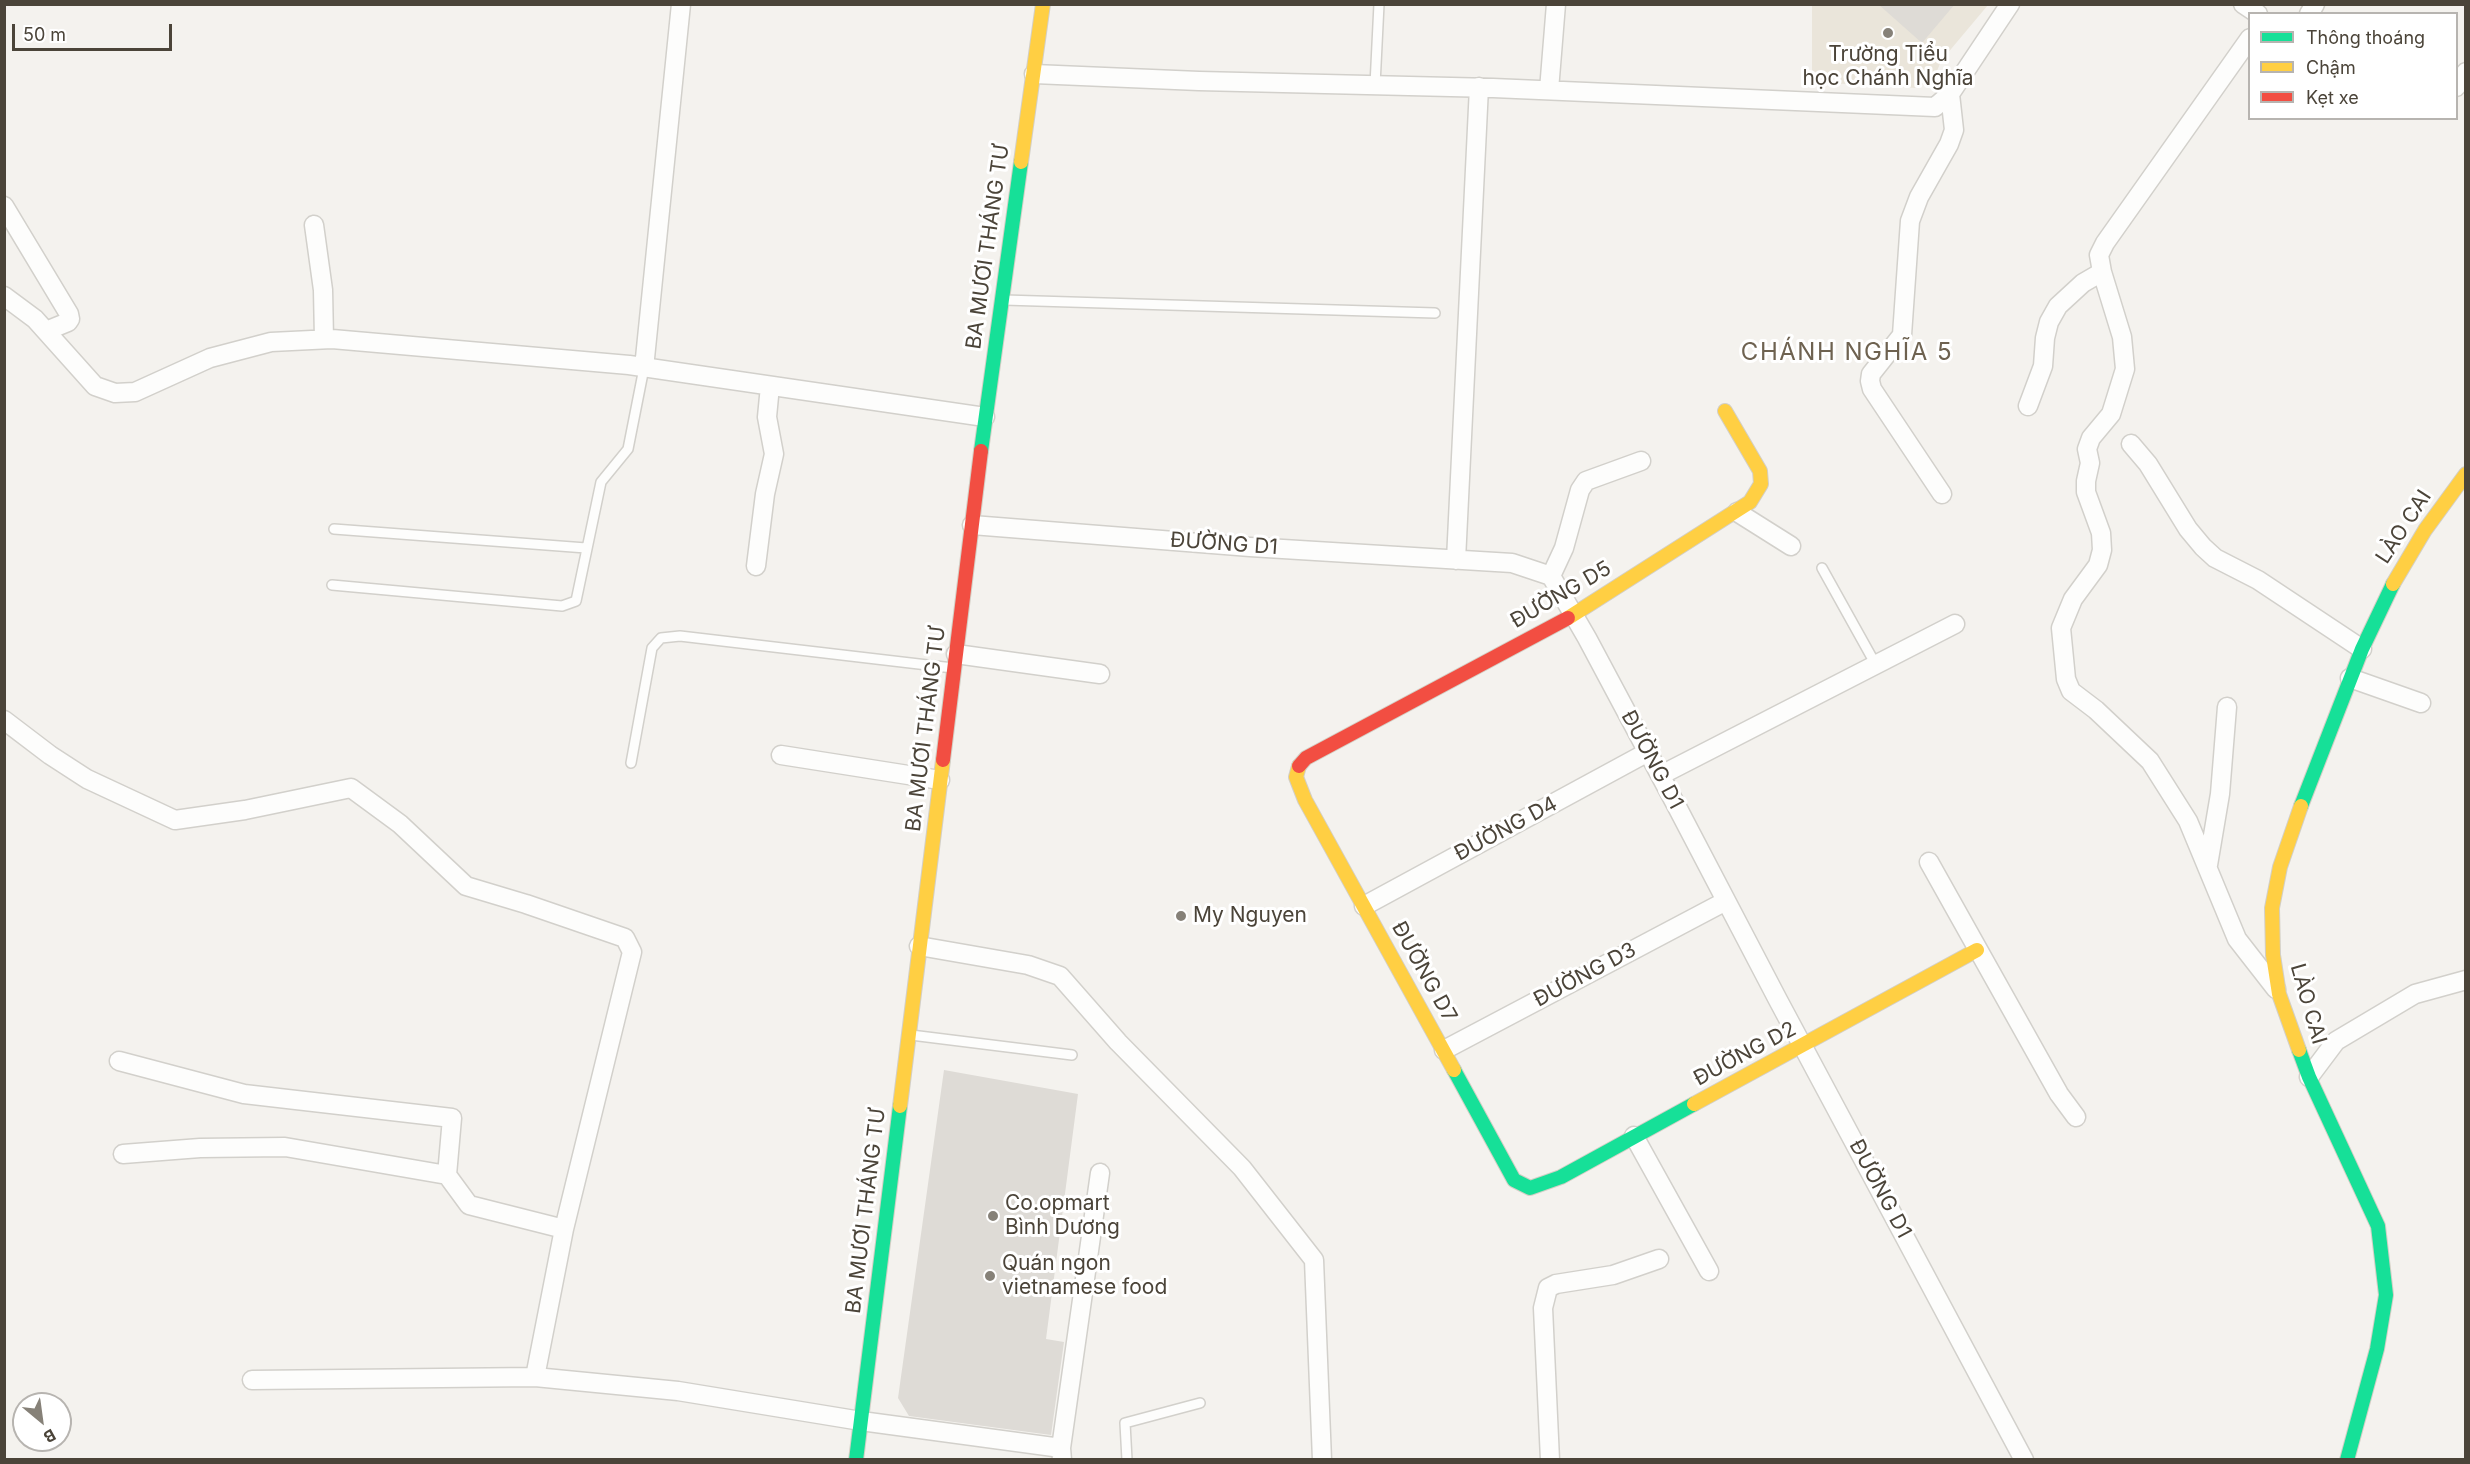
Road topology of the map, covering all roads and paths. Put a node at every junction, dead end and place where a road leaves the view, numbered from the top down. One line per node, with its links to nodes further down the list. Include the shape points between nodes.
1 (681, 4): 22 (street)
2 (1043, 4): 8 (street, BA MƯƠI THÁNG TƯ)
3 (1379, 4): 9 (lane)
4 (1556, 4): 12 (street)
5 (2010, 4): 13 (street)
6 (2248, 41): 16 (street, via 2105,243 2099,255)
7 (2466, 72): 10 (street)
8 (1034, 74): 9 (street); 18 (street, BA MƯƠI THÁNG TƯ)
9 (1375, 85): 11 (street)
10 (2458, 85)
11 (1479, 87): 12 (street); 36 (street)
12 (1549, 90): 13 (street, via 1935,107)
13 (1950, 94): 30 (street, via 1954,130 1910,221 1902,336 1871,374 1870,381)
14 (4, 206): 20 (street, via 69,314 68,322)
15 (314, 225): 21 (street, via 323,290)
16 (2102, 273): 24 (street, via 2083,283 2058,306 2049,322 2043,366); 58 (street, via 2122,337 2125,369 2111,414 2087,449 2090,463 2086,492 2101,533 2102,550 2098,565 2073,599 2061,628 2066,679 2071,690 2150,761 2188,821)
17 (4, 296): 20 (street)
18 (1002, 300): 19 (lane); 26 (street, BA MƯƠI THÁNG TƯ)
19 (1435, 313)
20 (46, 331): 21 (street, via 95,386 115,393 135,392 210,358 271,342)
21 (324, 339): 22 (street)
22 (644, 368): 23 (street); 35 (lane, via 631,440 624,457 601,482)
23 (770, 386): 26 (street); 37 (street, via 767,417 774,454)
24 (2028, 406)
25 (1725, 411): 31 (street, ĐƯỜNG D5, via 1760,471 1757,492)
26 (985, 417): 32 (street, BA MƯƠI THÁNG TƯ)
27 (2131, 444): 43 (street, via 2188,529 2215,558 2258,580)
28 (1641, 461): 39 (street, via 1587,481 1580,490 1564,548)
29 (2466, 474): 43 (street, LÀO CAI, via 2397,575)
30 (1942, 494)
31 (1737, 512): 34 (street); 41 (street, ĐƯỜNG D5)
32 (972, 525): 36 (street, ĐƯỜNG D1); 44 (street, BA MƯƠI THÁNG TƯ)
33 (334, 529): 35 (lane)
34 (1791, 546)
35 (586, 548): 40 (lane, via 576,601 562,606)
36 (1456, 560): 39 (street, ĐƯỜNG D1, via 1512,563)
37 (756, 566)
38 (1822, 567): 45 (lane)
39 (1551, 576): 41 (street, ĐƯỜNG D1)
40 (332, 585)
41 (1573, 615): 51 (street, ĐƯỜNG D1); 54 (street, ĐƯỜNG D5, via 1306,758)
42 (1955, 624): 45 (street)
43 (2362, 649): 47 (street, LÀO CAI)
44 (955, 661): 46 (street); 53 (lane, via 680,636 661,638 652,648); 56 (street, BA MƯƠI THÁNG TƯ)
45 (1876, 665): 55 (street)
46 (1100, 674)
47 (2350, 678): 48 (street); 64 (street, LÀO CAI, via 2280,867 2272,908)
48 (2421, 703)
49 (2227, 707): 58 (street, via 2220,794)
50 (4, 720): 77 (street, via 87,779 175,820 351,788 400,824 466,886 625,938 632,952)
51 (1648, 752): 55 (street, ĐƯỜNG D1); 60 (street, ĐƯỜNG D4)
52 (781, 755): 56 (street)
53 (631, 763)
54 (1299, 767): 60 (street, ĐƯỜNG D7, via 1296,777 1305,800)
55 (1661, 776): 59 (street, ĐƯỜNG D1)
56 (940, 780): 61 (street, BA MƯƠI THÁNG TƯ)
57 (1929, 862): 62 (street)
58 (2208, 865): 64 (street, via 2237,939)
59 (1726, 901): 66 (street, ĐƯỜNG D1); 67 (street, ĐƯỜNG D3)
60 (1364, 906): 67 (street, ĐƯỜNG D7)
61 (919, 946): 65 (street, BA MƯƠI THÁNG TƯ); 87 (street, via 1028,965 1060,976 1249,1177 1314,1260)
62 (1977, 950): 66 (street, ĐƯỜNG D2); 71 (street, via 2059,1095)
63 (2466, 980): 70 (street, via 2415,994 2336,1041)
64 (2279, 994): 70 (street, LÀO CAI)
65 (909, 1034): 68 (lane); 83 (street, BA MƯƠI THÁNG TƯ)
66 (1803, 1047): 72 (street, ĐƯỜNG D2); 89 (street, ĐƯỜNG D1)
67 (1444, 1050): 76 (street, ĐƯỜNG D7, via 1514,1180)
68 (1072, 1055)
69 (119, 1062): 75 (street, via 244,1094 452,1118)
70 (2309, 1077): 90 (street, LÀO CAI, via 2378,1226 2382,1263 2385,1295 2377,1349)
71 (2076, 1117)
72 (1634, 1136): 76 (street, ĐƯỜNG D2, via 1560,1177); 79 (street)
73 (123, 1154): 75 (street, via 285,1147)
74 (1100, 1173): 84 (street)
75 (447, 1175): 77 (street, via 469,1206)
76 (1530, 1188)
77 (564, 1229): 80 (street)
78 (1659, 1259): 88 (street, via 1613,1275 1548,1288 1543,1308)
79 (1709, 1271)
80 (535, 1377): 81 (street); 83 (street, via 678,1391)
81 (252, 1380)
82 (1200, 1403): 86 (lane, via 1125,1423)
83 (861, 1421): 84 (street); 85 (street, BA MƯƠI THÁNG TƯ)
84 (1062, 1454)
85 (856, 1460)
86 (1126, 1460)
87 (1322, 1460)
88 (1550, 1460)
89 (2024, 1460)
90 (2347, 1460)

